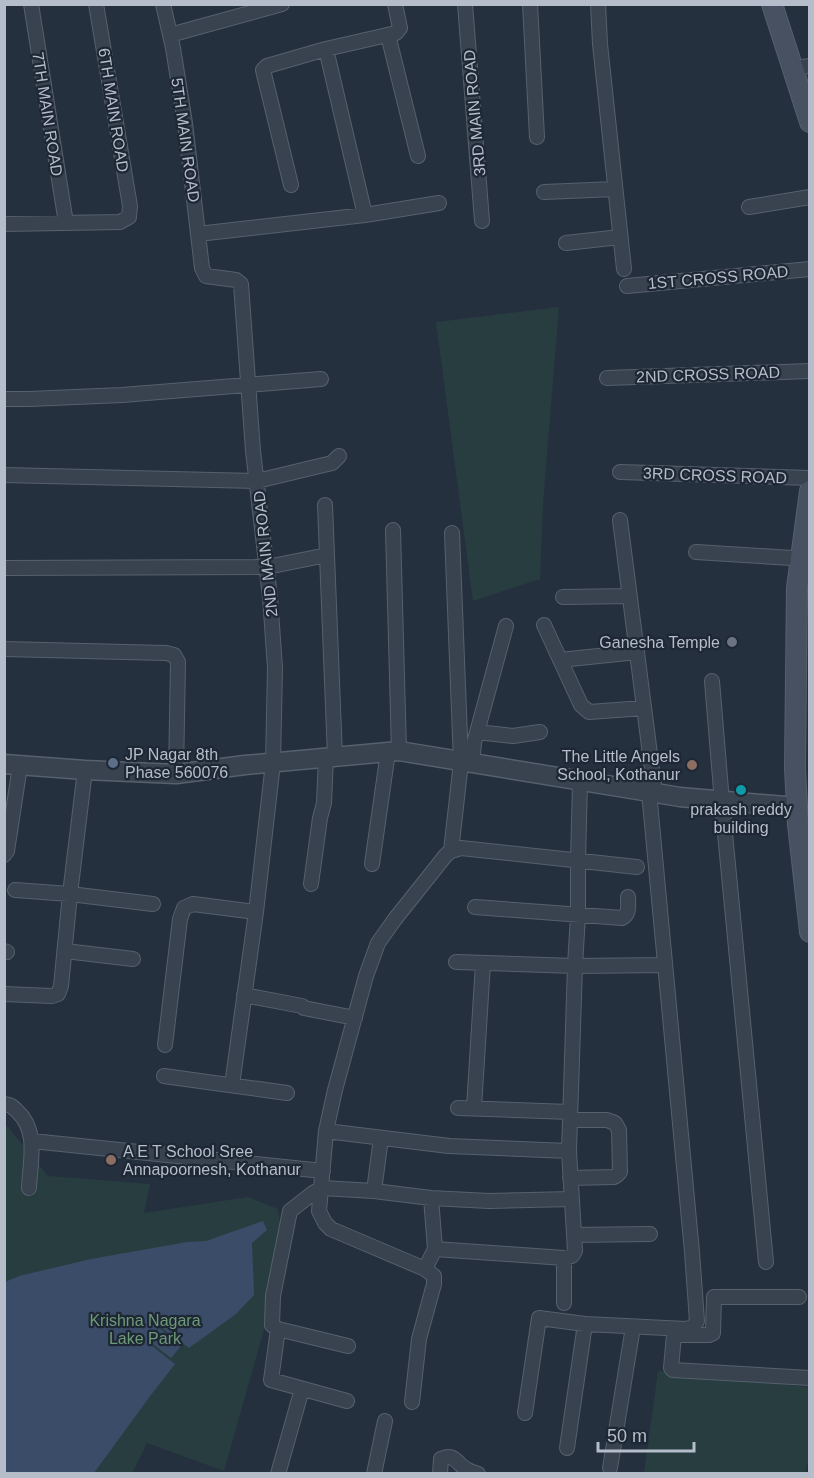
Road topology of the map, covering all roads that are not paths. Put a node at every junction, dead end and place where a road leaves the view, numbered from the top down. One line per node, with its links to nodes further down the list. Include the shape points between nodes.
1 (31, 4): 25 (street, 7TH MAIN ROAD)
2 (96, 4): 25 (street, 6TH MAIN ROAD, via 129,217 120,222)
3 (163, 4): 11 (street, 5TH MAIN ROAD)
4 (282, 4): 11 (street)
5 (395, 4): 10 (street)
6 (465, 4): 24 (street, 3RD MAIN ROAD)
7 (530, 4): 15 (street)
8 (598, 4): 18 (street)
9 (772, 4): 13 (main road)
10 (394, 31): 12 (street); 16 (street)
11 (170, 35): 27 (street, 5TH MAIN ROAD)
12 (326, 49): 17 (street, via 263,70); 23 (street)
13 (801, 67): 14 (main road)
14 (810, 122)
15 (537, 136)
16 (418, 156)
17 (291, 185)
18 (615, 189): 19 (street); 28 (street)
19 (544, 192)
20 (810, 197): 22 (street)
21 (439, 203): 23 (street)
22 (749, 207)
23 (365, 214): 27 (street)
24 (482, 221)
25 (66, 223): 26 (street)
26 (4, 224)
27 (198, 234): 32 (street, 5TH MAIN ROAD)
28 (620, 237): 29 (street); 30 (street)
29 (566, 243)
30 (624, 269)
31 (810, 269): 33 (street, 1ST CROSS ROAD)
32 (206, 276): 37 (street, 2ND MAIN ROAD, via 241,284)
33 (627, 286)
34 (810, 371): 35 (street, 2ND CROSS ROAD)
35 (607, 378)
36 (321, 379): 37 (street)
37 (248, 385): 38 (street); 43 (street, 2ND MAIN ROAD)
38 (4, 399)
39 (339, 456): 43 (street, via 332,463)
40 (620, 472): 42 (street, 3RD CROSS ROAD)
41 (4, 475): 43 (street)
42 (810, 478)
43 (257, 481): 54 (street, 2ND MAIN ROAD)
44 (810, 491): 45 (main road)
45 (809, 496): 52 (main road)
46 (325, 506): 51 (street)
47 (621, 520): 55 (street)
48 (393, 530): 68 (street)
49 (452, 533): 71 (street)
50 (696, 552): 52 (street)
51 (327, 555): 54 (street); 69 (street)
52 (805, 558): 57 (main road, via 797,588)
53 (4, 567): 54 (street)
54 (267, 567): 70 (street, 2ND MAIN ROAD, via 275,668)
55 (630, 596): 56 (street); 61 (street)
56 (563, 597)
57 (803, 613): 64 (main road)
58 (544, 625): 62 (street)
59 (506, 626): 66 (street)
60 (4, 650): 75 (street, via 174,655 178,662)
61 (637, 652): 62 (street); 65 (street)
62 (560, 660): 65 (street, via 581,705 589,712)
63 (712, 681): 78 (street)
64 (803, 699): 73 (main road)
65 (644, 708): 77 (street)
66 (477, 732): 67 (street, via 513,736); 71 (street)
67 (540, 732)
68 (394, 752): 69 (street); 71 (street); 84 (street)
69 (331, 758): 70 (street); 86 (street)
70 (273, 763): 75 (street); 92 (street, 2ND MAIN ROAD)
71 (466, 763): 76 (street); 81 (street)
72 (12, 765): 74 (street); 82 (street)
73 (802, 769): 79 (main road)
74 (85, 771): 75 (street); 88 (street)
75 (176, 774)
76 (580, 782): 77 (street); 83 (street)
77 (652, 793): 78 (street); 99 (street)
78 (722, 801): 79 (street); 127 (street)
79 (797, 807): 80 (main road)
80 (804, 829): 94 (main road)
81 (451, 851): 83 (street, via 461,848); 103 (street, via 378,944)
82 (4, 855)
83 (578, 860): 85 (street); 93 (street)
84 (372, 864)
85 (637, 867)
86 (311, 884)
87 (15, 890): 88 (street)
88 (70, 894): 90 (street); 95 (street)
89 (628, 897): 93 (street, via 628,912 622,918)
90 (153, 904)
91 (475, 907): 93 (street)
92 (255, 912): 102 (street, 2ND MAIN ROAD); 104 (street, via 193,904 184,908)
93 (578, 915): 100 (street)
94 (810, 932)
95 (65, 951): 96 (street); 101 (street, via 58,994)
96 (133, 959)
97 (456, 962): 98 (street)
98 (483, 963): 100 (street); 110 (street)
99 (664, 965): 100 (street); 132 (street, via 697,1321 686,1329)
100 (575, 966): 111 (street)
101 (4, 994)
102 (244, 995): 103 (street); 106 (street, 2ND MAIN ROAD)
103 (355, 1017): 112 (street)
104 (165, 1045)
105 (164, 1076): 106 (street)
106 (232, 1086): 107 (street)
107 (286, 1093)
108 (4, 1104): 114 (street, via 20,1114 30,1129)
109 (458, 1108): 110 (street)
110 (474, 1108): 111 (street)
111 (570, 1116): 115 (street); 117 (street, via 615,1124 619,1130 620,1172 614,1177)
112 (326, 1131): 113 (street); 116 (street)
113 (381, 1138): 115 (street, via 449,1146); 120 (street)
114 (32, 1141): 116 (street); 118 (street)
115 (569, 1151): 117 (street)
116 (323, 1171): 119 (street)
117 (570, 1178): 122 (street)
118 (28, 1188)
119 (317, 1190): 120 (street); 128 (street, via 319,1211 331,1229); 133 (street, via 290,1212 273,1296 272,1322)
120 (374, 1191): 121 (street)
121 (431, 1198): 122 (street); 125 (street)
122 (572, 1199): 124 (street)
123 (650, 1234): 124 (street)
124 (574, 1235): 126 (street, via 575,1251)
125 (435, 1249): 126 (street); 128 (street)
126 (564, 1258): 130 (street)
127 (766, 1262)
128 (425, 1269): 138 (street, via 434,1276 434,1284 419,1339)
129 (799, 1298): 135 (street, via 714,1297 713,1333 674,1335 671,1368)
130 (564, 1303)
131 (585, 1324): 132 (street); 139 (street, via 539,1318); 141 (street)
132 (633, 1327): 142 (street)
133 (278, 1329): 134 (street); 136 (street, via 271,1380)
134 (348, 1346)
135 (810, 1378)
136 (302, 1389): 137 (street); 144 (street)
137 (347, 1401)
138 (412, 1402)
139 (525, 1413)
140 (385, 1421): 145 (street)
141 (567, 1448)
142 (610, 1468)
143 (472, 1472): 146 (street, via 453,1457 446,1457 441,1459)
144 (278, 1473)
145 (374, 1473)
146 (440, 1473)

